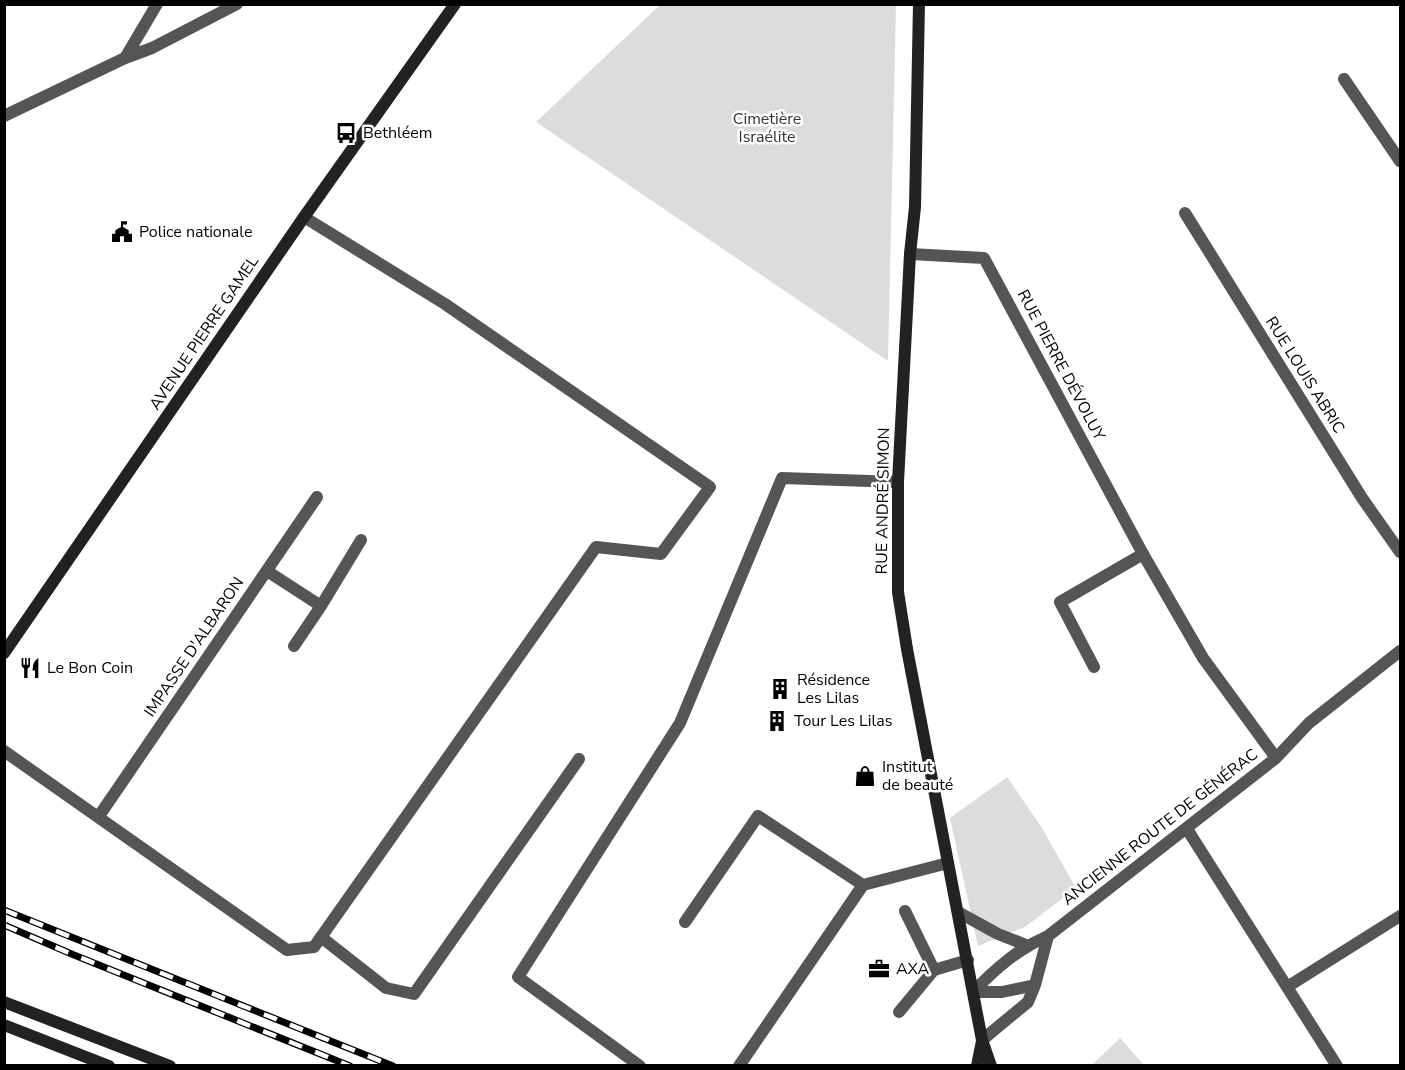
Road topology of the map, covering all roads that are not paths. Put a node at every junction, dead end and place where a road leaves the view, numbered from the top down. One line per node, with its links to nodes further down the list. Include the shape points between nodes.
1 (157, 4): 5 (street)
2 (454, 4): 10 (street, AVENUE PIERRE GAMEL)
3 (918, 4): 11 (street, RUE ANDRÉ SIMON, via 916,187)
4 (230, 6): 5 (street, via 152,48)
5 (125, 58): 7 (street)
6 (1344, 79): 8 (street)
7 (4, 116)
8 (1401, 161)
9 (1185, 213): 15 (street, RUE LOUIS ABRIC, via 1362,498)
10 (304, 217): 21 (street, AVENUE PIERRE GAMEL); 35 (street, via 445,303 710,487 661,554 596,547)
11 (910, 254): 12 (street, RUE ANDRÉ SIMON); 16 (street, RUE PIERRE DÉVOLUY, via 984,258)
12 (898, 482): 28 (street, RUE ANDRÉ SIMON, via 898,592); 48 (street, via 782,478 680,723 518,976)
13 (317, 497): 17 (street, IMPASSE D'ALBARON)
14 (361, 540): 18 (street)
15 (1401, 552)
16 (1143, 554): 22 (street, via 1060,602); 24 (street, RUE PIERRE DÉVOLUY, via 1203,658)
17 (267, 571): 18 (street); 26 (street, IMPASSE D'ALBARON)
18 (321, 606): 19 (street)
19 (294, 646)
20 (1401, 651): 24 (street, ANCIENNE ROUTE DE GÉNÉRAC, via 1309,723)
21 (4, 653)
22 (1094, 667)
23 (4, 751): 26 (street)
24 (1276, 758): 27 (street, ANCIENNE ROUTE DE GÉNÉRAC)
25 (579, 759): 35 (street, via 414,994 386,988)
26 (99, 816): 35 (street, via 287,950 314,947)
27 (1187, 829): 34 (street, ANCIENNE ROUTE DE GÉNÉRAC); 40 (street)
28 (948, 863): 29 (street); 31 (street, RUE ANDRÉ SIMON)
29 (863, 885): 33 (street, via 758,816); 49 (street)
30 (905, 911): 38 (street)
31 (958, 912): 36 (street); 37 (street, RUE ANDRÉ SIMON)
32 (1401, 916): 40 (street)
33 (685, 922)
34 (1048, 936): 36 (street, ANCIENNE ROUTE DE GÉNÉRAC); 39 (street)
35 (321, 937)
36 (1026, 945): 41 (street, ANCIENNE ROUTE DE GÉNÉRAC)
37 (968, 960): 38 (street); 41 (street, RUE ANDRÉ SIMON)
38 (934, 970): 43 (street)
39 (1035, 985): 41 (street, via 1002,992); 45 (street, via 1028,1002)
40 (1287, 987): 52 (street)
41 (973, 992): 45 (street)
42 (4, 1002): 47 (street)
43 (899, 1012)
44 (4, 1025): 46 (street)
45 (982, 1040): 50 (street); 51 (street)
46 (109, 1065)
47 (171, 1065)
48 (640, 1065)
49 (739, 1065)
50 (977, 1065)
51 (991, 1065)
52 (1337, 1065)

